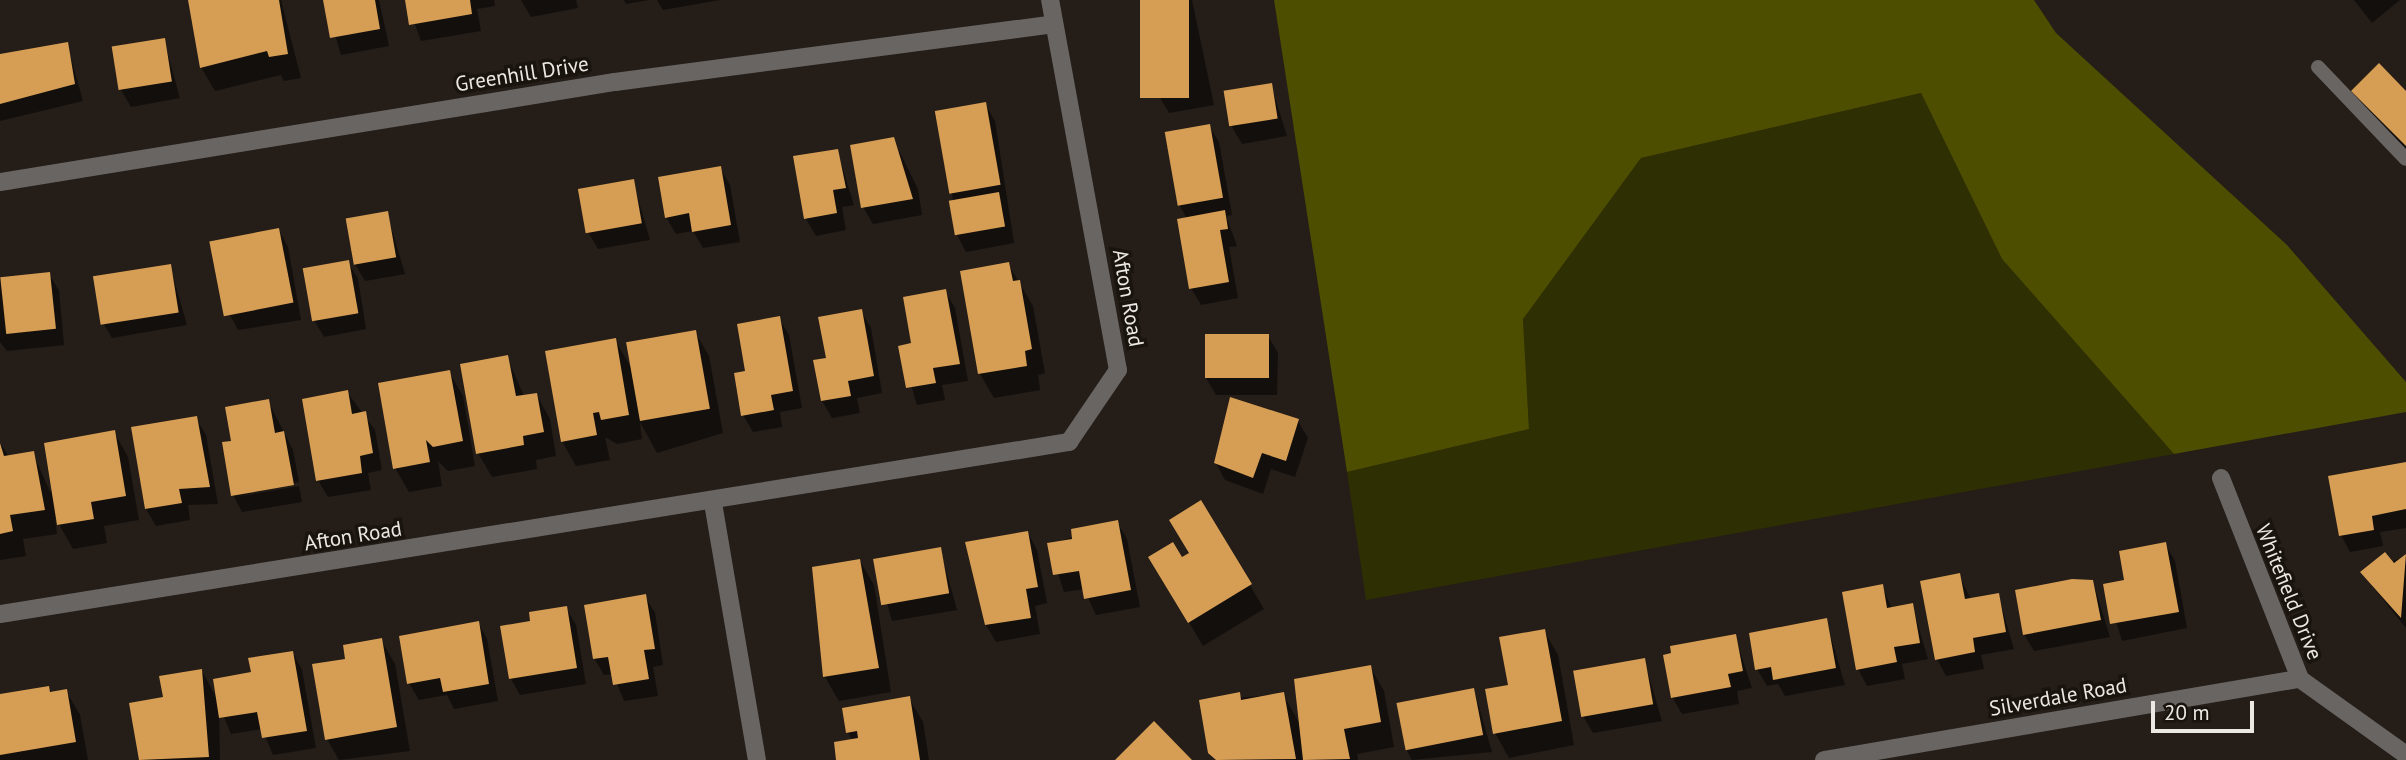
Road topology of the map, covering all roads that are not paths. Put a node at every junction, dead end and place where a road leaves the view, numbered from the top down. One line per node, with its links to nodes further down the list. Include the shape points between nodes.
1 (1050, 0): 2 (street, Afton Road)
2 (1054, 24): 5 (street, Greenhill Drive, via 615,82); 7 (street, Afton Road, via 1118,370 1069,442)
3 (2318, 67): 4 (lane)
4 (2406, 159)
5 (0, 183)
6 (2221, 478): 9 (street, Whitefield Drive)
7 (713, 503): 8 (street, Afton Road); 11 (street)
8 (0, 614)
9 (2300, 679): 10 (street, Whitefield Drive); 12 (street, Silverdale Road)
10 (2406, 755)
11 (757, 760)
12 (1824, 760)

